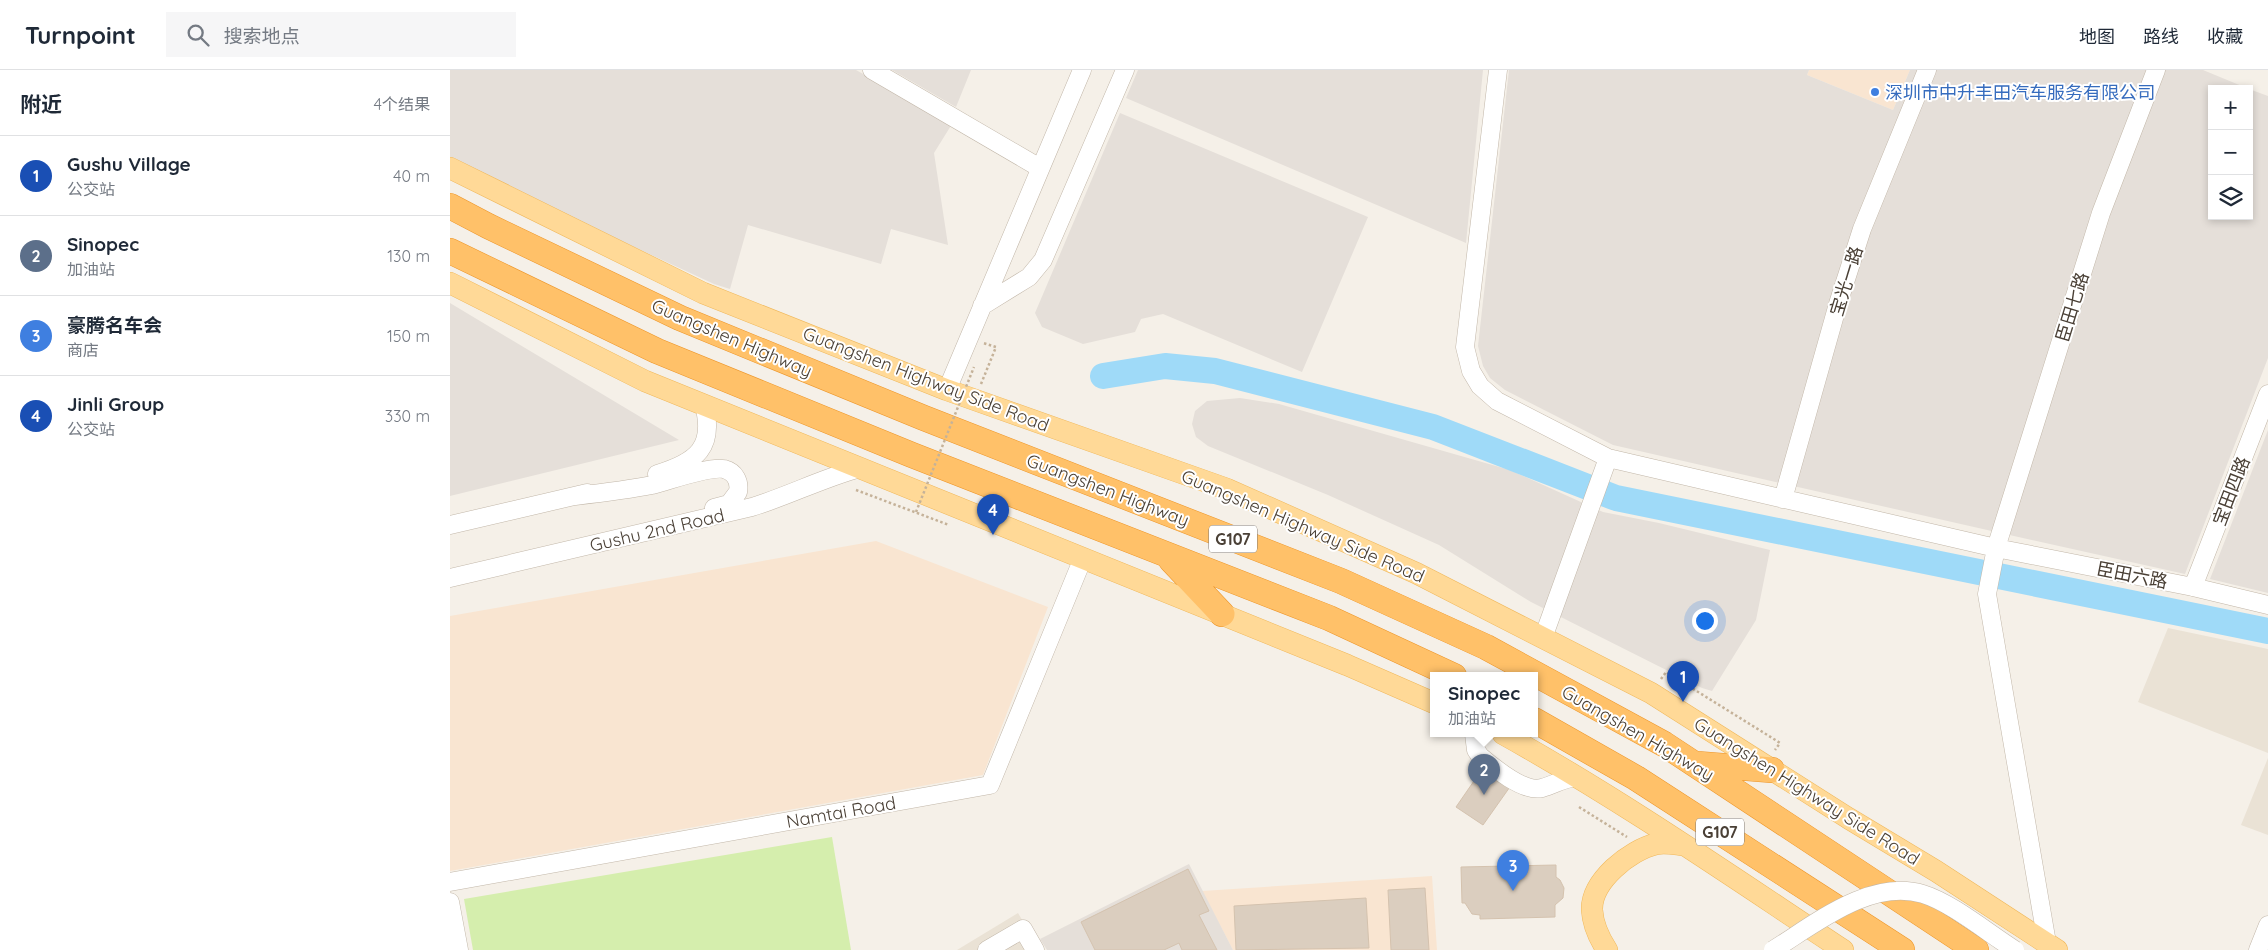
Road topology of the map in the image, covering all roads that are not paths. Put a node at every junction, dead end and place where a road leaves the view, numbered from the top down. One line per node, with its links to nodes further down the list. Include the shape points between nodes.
1 (872, 70): 8 (street)
2 (1082, 70): 8 (street)
3 (1125, 70): 12 (street, via 1043,260 1029,276)
4 (1498, 70): 16 (street, 臣田六路, via 1465,347 1471,371 1480,386 1498,401)
5 (1928, 70): 19 (street, 宝光一路, via 1862,228)
6 (2156, 70): 22 (street, 臣田七路, via 2101,213)
7 (450, 168): 13 (main road, Guangshen Highway Side Road, via 703,293)
8 (1040, 168): 12 (street)
9 (450, 206): 31 (highway, Guangshen Highway / G107, via 680,318 924,418 1341,581 1486,647)
10 (450, 251): 23 (highway, G107, via 657,351 912,456)
11 (450, 283): 15 (main road, via 644,381)
12 (982, 306): 13 (street)
13 (947, 390): 29 (main road, Guangshen Highway Side Road, via 1228,489 1416,573)
14 (2268, 394): 26 (street, 宝田四路)
15 (704, 405): 17 (main road); 18 (street, via 708,423 706,439 689,460 673,469)
16 (1608, 458): 19 (street, 臣田六路); 29 (street)
17 (860, 468): 21 (street, Gushu 2nd Road, via 836,474 785,497 752,507); 24 (main road)
18 (575, 496): 20 (street); 21 (street, via 652,485 720,469 731,472 738,480 738,492 729,504 646,524)
19 (1783, 499): 22 (street, 臣田六路)
20 (450, 525)
21 (590, 546): 25 (street, Gushu 2nd Road)
22 (1996, 548): 26 (street, 臣田六路); 44 (street, 臣田七路, via 1987,594)
23 (1166, 554): 28 (highway); 30 (highway, G107, via 1329,618)
24 (1083, 558): 28 (main road); 41 (street, Namtai Road, via 990,785)
25 (450, 578)
26 (2193, 587): 27 (street, 臣田六路)
27 (2268, 605)
28 (1222, 614): 33 (main road)
29 (1543, 638): 37 (main road, Guangshen Highway Side Road, via 1652,693)
30 (1445, 672)
31 (1532, 672)
32 (1538, 675): 38 (highway, Guangshen Highway / G107, via 1664,744)
33 (1430, 701)
34 (1538, 722): 51 (highway, G107, via 1636,778)
35 (1474, 737): 39 (street, via 1480,756 1523,786 1541,789)
36 (1508, 737): 39 (main road)
37 (1772, 762): 38 (highway); 44 (main road, Guangshen Highway Side Road)
38 (1694, 764): 52 (highway, Guangshen Highway / G107)
39 (1575, 777): 40 (main road)
40 (1683, 845): 48 (main road, via 1657,843 1634,852 1598,888 1592,909 1598,937); 50 (main road)
41 (450, 882)
42 (450, 902): 45 (street)
43 (2268, 925): 54 (street)
44 (2052, 947)
45 (459, 950)
46 (987, 950): 47 (street, via 1023,929)
47 (1035, 950)
48 (1607, 950)
49 (1773, 950): 53 (street, bridge, via 1862,898 1880,892 1904,890 1924,894 1943,903)
50 (1843, 950)
51 (1902, 950)
52 (1976, 950)
53 (2015, 950)
54 (2258, 950)

